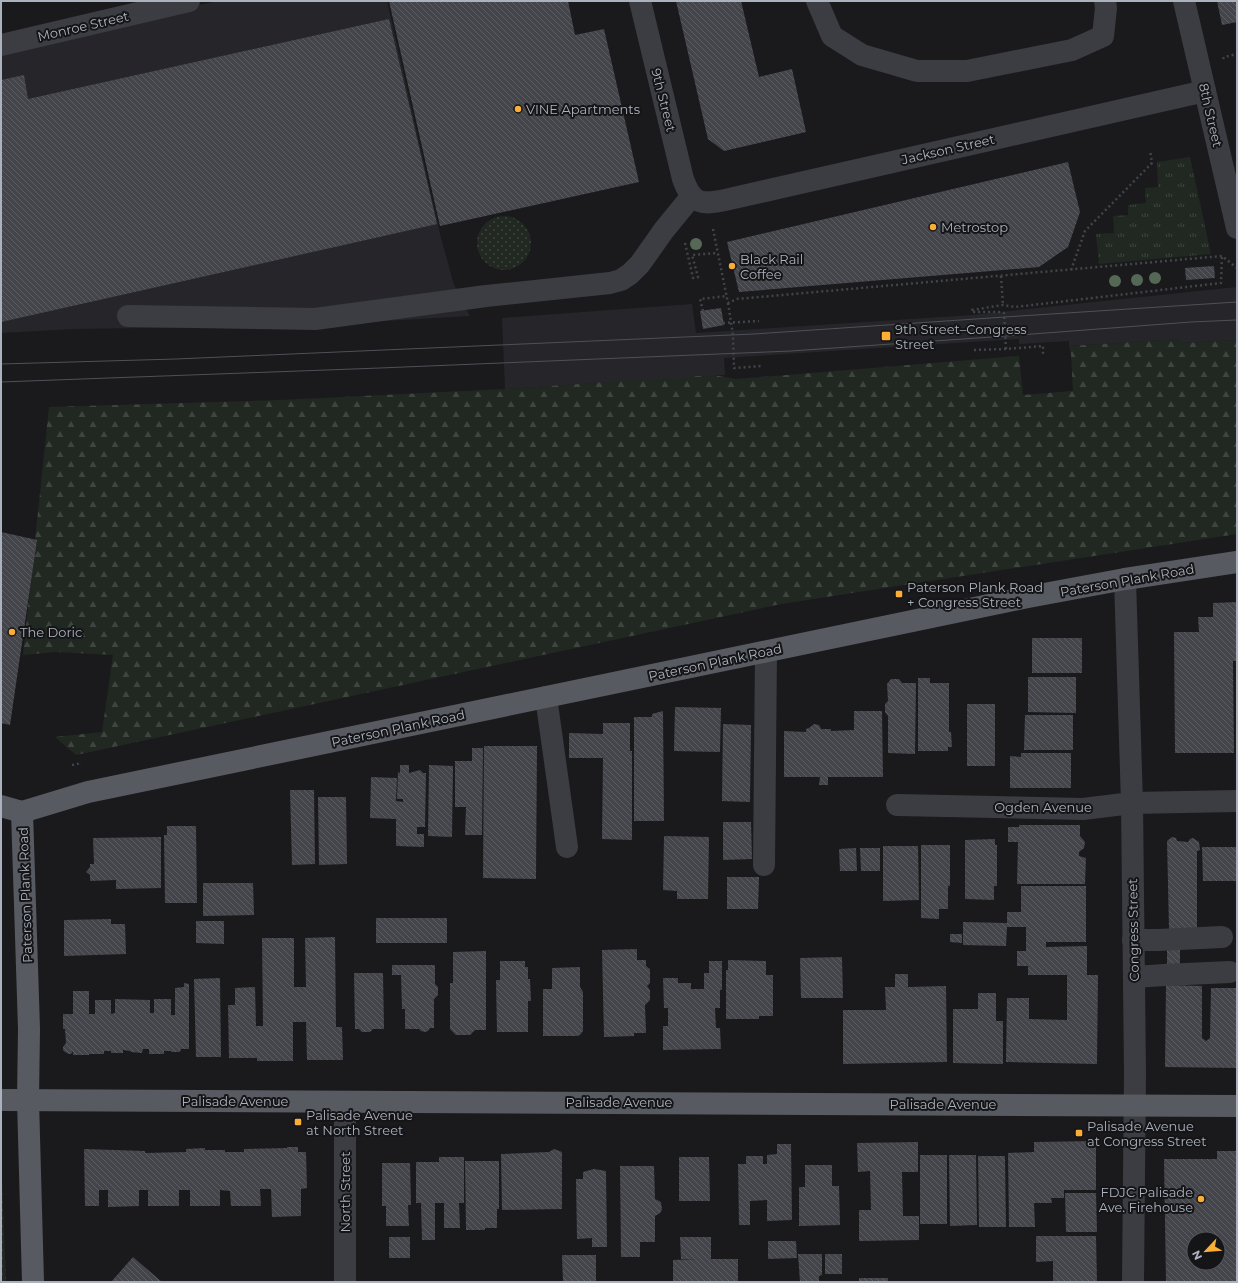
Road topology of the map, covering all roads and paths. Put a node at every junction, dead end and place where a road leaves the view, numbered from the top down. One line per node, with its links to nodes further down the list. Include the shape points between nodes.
1 (189, 1): 6 (street, Monroe Street)
2 (640, 1): 11 (street, 9th Street, via 683,179)
3 (817, 1): 4 (street, via 832,36 862,55 917,71 967,71 1072,50 1103,36)
4 (1105, 1)
5 (1184, 1): 9 (street, 8th Street)
6 (1, 45)
7 (1237, 54): 8 (path)
8 (1224, 57)
9 (1205, 91): 11 (street, Jackson Street, via 710,203 696,201); 13 (street, 8th Street)
10 (1150, 150): 18 (path, via 1152,163 1085,231)
11 (692, 196): 24 (street, via 640,264 621,280 610,283 486,296 315,319)
12 (713, 228): 15 (path)
13 (1237, 228)
14 (686, 237): 15 (path, via 693,278 698,277 692,254)
15 (717, 253): 20 (path)
16 (1222, 256): 17 (path); 18 (path); 22 (path, via 1221,283 1015,307)
17 (1237, 268)
18 (1071, 270): 19 (path)
19 (1001, 276): 21 (path, via 737,299); 22 (path)
20 (727, 296): 21 (path); 23 (path, via 700,299)
21 (728, 303): 27 (path)
22 (1003, 305): 28 (path, via 972,312 1004,313)
23 (703, 311)
24 (128, 316)
25 (759, 321): 27 (path)
26 (723, 323): 27 (path)
27 (731, 323): 31 (path, via 734,368)
28 (1006, 349): 29 (path); 30 (path, via 1043,346)
29 (974, 350)
30 (1044, 356)
31 (762, 366)
32 (1237, 562): 33 (main road, Paterson Plank Road)
33 (1125, 579): 34 (main road, Paterson Plank Road); 39 (street, Congress Street)
34 (766, 652): 35 (main road, Paterson Plank Road); 44 (street)
35 (546, 697): 42 (main road, Paterson Plank Road, via 88,792); 43 (street)
36 (82, 763): 37 (path)
37 (72, 765)
38 (1237, 801): 39 (street, Ogden Avenue)
39 (1132, 802): 40 (street, Ogden Avenue, via 1083,809); 46 (street, Congress Street)
40 (897, 805)
41 (1, 806): 42 (main road)
42 (22, 812): 50 (main road, Paterson Plank Road, via 29,1029)
43 (567, 847)
44 (764, 865)
45 (1222, 936): 46 (street)
46 (1133, 940): 48 (street, Congress Street)
47 (1230, 972): 48 (street)
48 (1134, 977): 52 (street, Congress Street)
49 (1, 1100): 50 (main road, Palisade Avenue)
50 (28, 1100): 51 (main road, Palisade Avenue); 54 (main road, Paterson Plank Road)
51 (345, 1102): 52 (main road, Palisade Avenue); 55 (street, North Street)
52 (1135, 1105): 53 (main road, Palisade Avenue); 56 (street, Congress Street)
53 (1237, 1106)
54 (33, 1282)
55 (345, 1282)
56 (1133, 1282)

